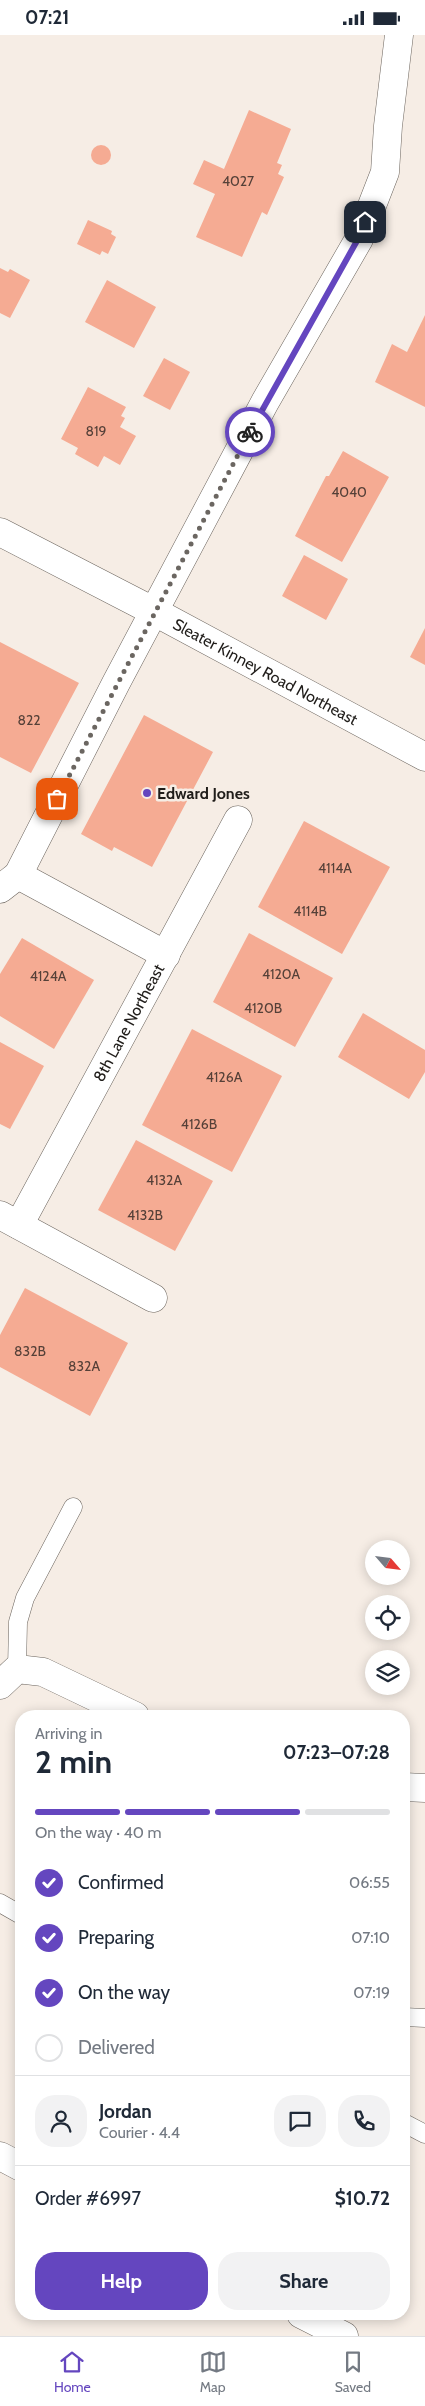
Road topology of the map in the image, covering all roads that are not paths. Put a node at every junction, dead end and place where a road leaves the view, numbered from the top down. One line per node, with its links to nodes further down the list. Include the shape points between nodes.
1 (399, 35): 3 (street, via 386,172 358,239 265,402)
2 (0, 532): 3 (street, Sleater Kinney Road Northeast)
3 (155, 612): 4 (street, Sleater Kinney Road Northeast); 6 (street)
4 (425, 757)
5 (238, 820): 7 (street, 8th Lane Northeast)
6 (9, 882): 7 (street)
7 (166, 955): 8 (street, 8th Lane Northeast)
8 (10, 1220): 9 (street)
9 (153, 1298)
10 (73, 1507): 11 (lane, via 25,1597)
11 (8, 1677): 12 (street, via 43,1672)
12 (122, 1710)
13 (410, 1787): 14 (street)
14 (425, 1788)
15 (0, 1903): 16 (lane)
16 (15, 1912)
17 (410, 2017): 18 (lane)
18 (425, 2018)
19 (410, 2126): 20 (lane)
20 (425, 2134)
21 (0, 2156): 22 (street)
22 (15, 2164)
23 (313, 2320): 24 (street)
24 (344, 2336)

